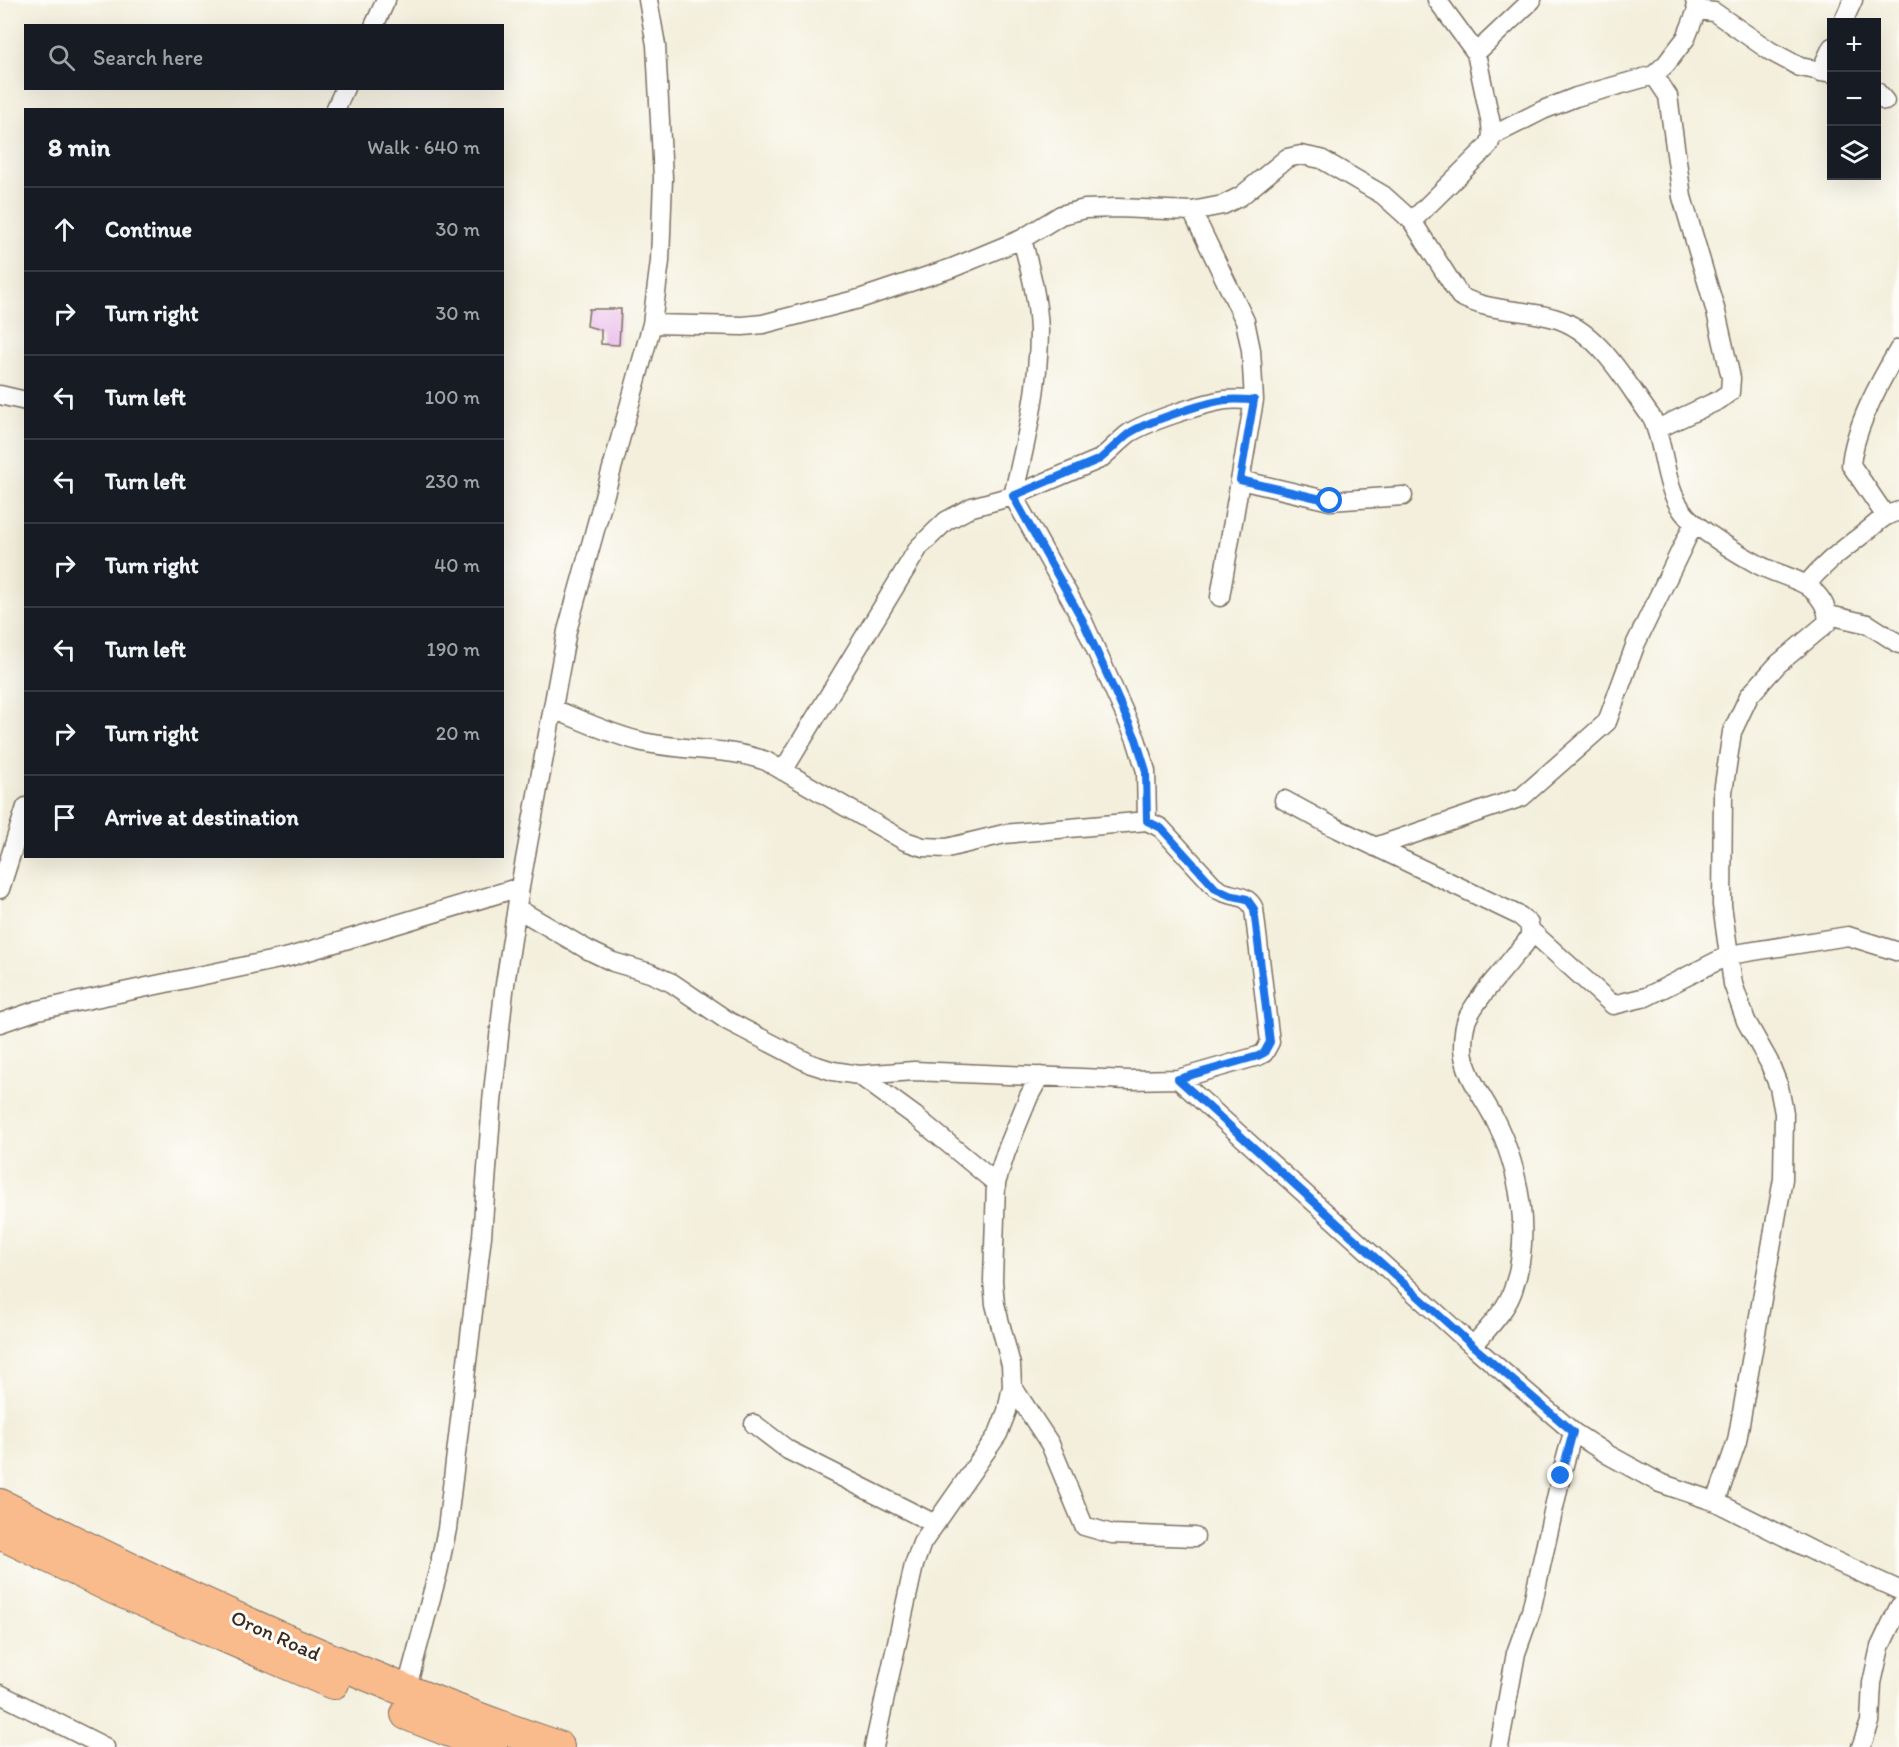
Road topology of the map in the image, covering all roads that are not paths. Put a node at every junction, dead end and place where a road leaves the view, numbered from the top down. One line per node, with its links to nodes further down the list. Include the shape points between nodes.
1 (386, 0): 8 (street)
2 (648, 0): 18 (street, via 656,45 663,178 660,261)
3 (1437, 0): 9 (street)
4 (1532, 0): 9 (street)
5 (1853, 0): 7 (street)
6 (1696, 5): 10 (street, via 1714,12 1800,67); 11 (street, via 1686,38)
7 (1845, 18)
8 (375, 24)
9 (1476, 53): 14 (street)
10 (1826, 73)
11 (1654, 75): 14 (street, via 1576,97); 23 (street, via 1668,96 1683,197 1731,378 1730,392 1719,400)
12 (344, 90): 13 (street)
13 (336, 108)
14 (1492, 136): 16 (street, via 1489,145)
15 (1192, 211): 16 (street, via 1222,205 1241,196 1287,158 1301,155 1321,159 1383,195); 17 (street, via 1085,209 1061,215); 21 (street, via 1245,321)
16 (1412, 221): 23 (street, via 1460,296 1554,318 1574,326 1597,343)
17 (1022, 239): 18 (street, via 952,268 763,324); 25 (street, via 1034,284 1039,331 1026,441)
18 (652, 324): 33 (street, via 567,631)
19 (1899, 349): 27 (street, via 1881,378 1852,449 1851,465)
20 (0, 395): 22 (street)
21 (1254, 400): 24 (street); 25 (street, via 1203,405 1140,427 1100,459)
22 (24, 401)
23 (1657, 429): 28 (street, via 1673,497)
24 (1240, 480): 26 (street, via 1330,501); 30 (street)
25 (1013, 496): 34 (street, via 972,507 946,521 919,547); 37 (street, via 1082,619 1136,739 1146,771)
26 (1403, 496)
27 (1892, 513): 29 (street, via 1830,558)
28 (1694, 523): 29 (street, via 1760,566); 38 (street, via 1636,643 1607,722 1522,797)
29 (1806, 585): 31 (street)
30 (1220, 597)
31 (1829, 615): 32 (street, via 1868,624); 44 (street, via 1827,623 1778,664 1749,696 1732,732 1724,792 1722,905)
32 (1899, 644)
33 (553, 709): 34 (street, via 639,741 735,752 766,761); 39 (street)
34 (783, 771): 37 (street, via 905,841 923,847 947,848 1004,834)
35 (1284, 800): 38 (street)
36 (24, 812): 40 (street)
37 (1147, 821): 48 (street, via 1161,828 1216,889 1251,902 1270,1042 1258,1056)
38 (1375, 847): 42 (street, via 1520,916)
39 (520, 887): 41 (street); 45 (street, via 289,957 38,1010)
40 (0, 889)
41 (518, 909): 46 (street, via 596,954 672,983 728,1021 811,1064); 61 (street, via 504,991 482,1236 447,1529)
42 (1530, 930): 44 (street, via 1613,1005 1646,997); 50 (street, via 1529,938 1467,1018 1464,1034 1467,1066 1495,1121 1511,1165 1523,1221 1513,1292)
43 (1899, 952): 44 (street, via 1848,936)
44 (1729, 955): 54 (street, via 1733,984 1746,1021 1779,1088 1784,1144 1783,1179 1737,1441)
45 (0, 1023)
46 (860, 1075): 47 (street, via 914,1071); 49 (street)
47 (1040, 1076): 48 (street); 49 (street)
48 (1178, 1079): 50 (street)
49 (996, 1183): 51 (street, via 993,1281)
50 (1473, 1346): 53 (street)
51 (1012, 1386): 56 (street, via 998,1434); 58 (street, via 1050,1444 1084,1526 1112,1534)
52 (754, 1424): 56 (street, via 788,1450)
53 (1573, 1432): 54 (street, via 1660,1484); 67 (street, via 1531,1611 1516,1653)
54 (1716, 1502): 59 (street)
55 (0, 1505): 61 (highway, Oron Road, via 130,1570)
56 (935, 1524): 66 (street, via 914,1564)
57 (0, 1533): 64 (highway, via 247,1647)
58 (1195, 1537)
59 (1899, 1590)
60 (1899, 1607): 68 (street, via 1880,1647 1872,1683 1870,1722)
61 (406, 1691): 65 (highway, Oron Road)
62 (0, 1694): 63 (street)
63 (105, 1747)
64 (490, 1747)
65 (558, 1747)
66 (874, 1747)
67 (1499, 1747)
68 (1861, 1747)

